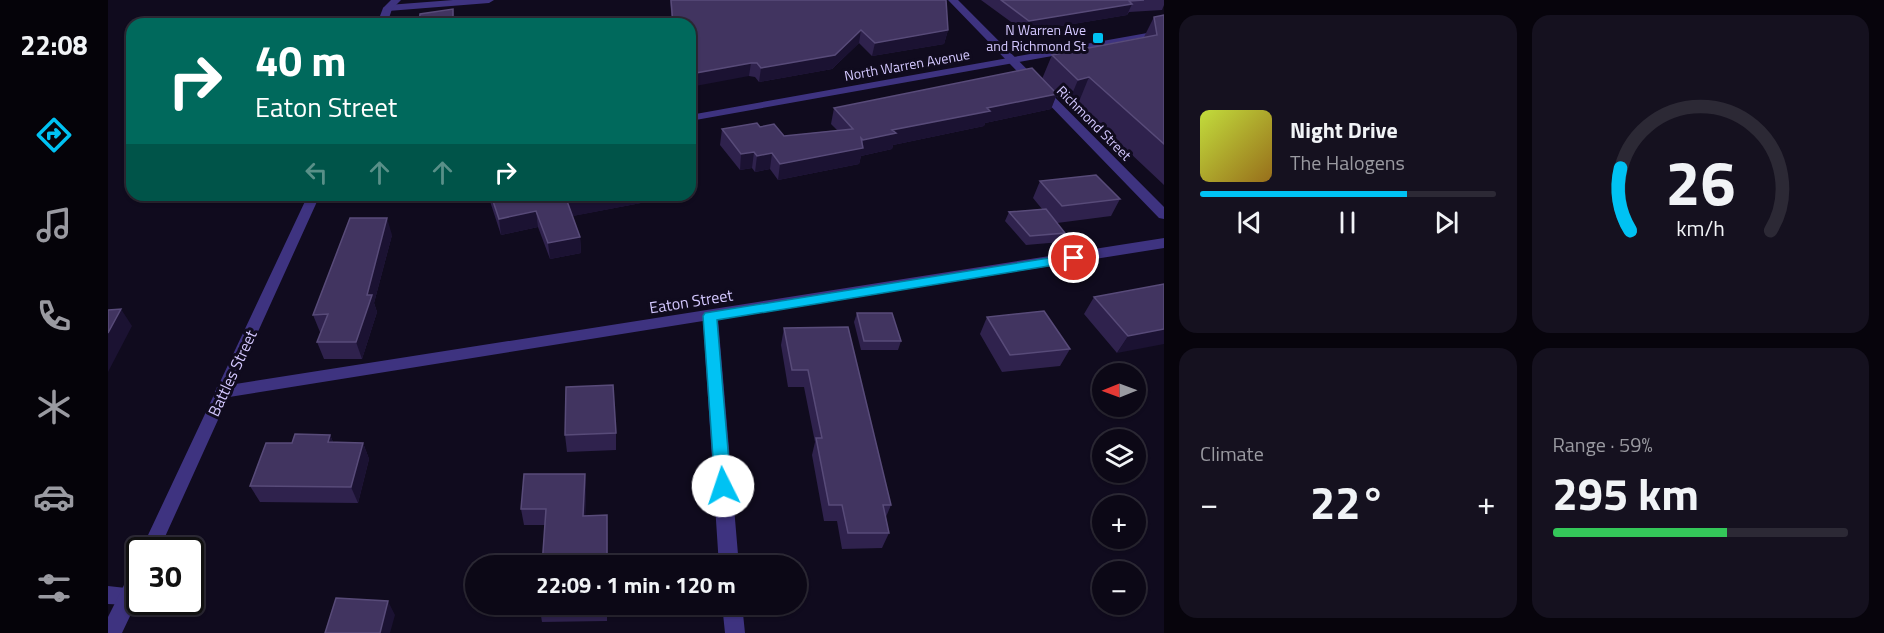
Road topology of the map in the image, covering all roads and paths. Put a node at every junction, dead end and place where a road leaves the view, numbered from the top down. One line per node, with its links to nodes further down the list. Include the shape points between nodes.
1 (396, 0): 4 (street)
2 (489, 0): 4 (street)
3 (953, 0): 7 (street, Richmond Street)
4 (388, 8): 5 (street)
5 (384, 18)
6 (1164, 33): 7 (street, North Warren Avenue)
7 (1012, 61): 8 (street, North Warren Avenue); 10 (street, Richmond Street)
8 (696, 117)
9 (311, 201): 13 (street, Battles Street)
10 (1164, 215)
11 (1164, 243): 12 (street, Eaton Street)
12 (710, 316): 13 (street, Eaton Street); 15 (street)
13 (224, 392): 14 (street, Battles Street)
14 (156, 537)
15 (728, 555)
16 (108, 595): 17 (street)
17 (126, 596)
18 (126, 600): 20 (street)
19 (733, 615): 21 (street)
20 (111, 633)
21 (735, 633)

